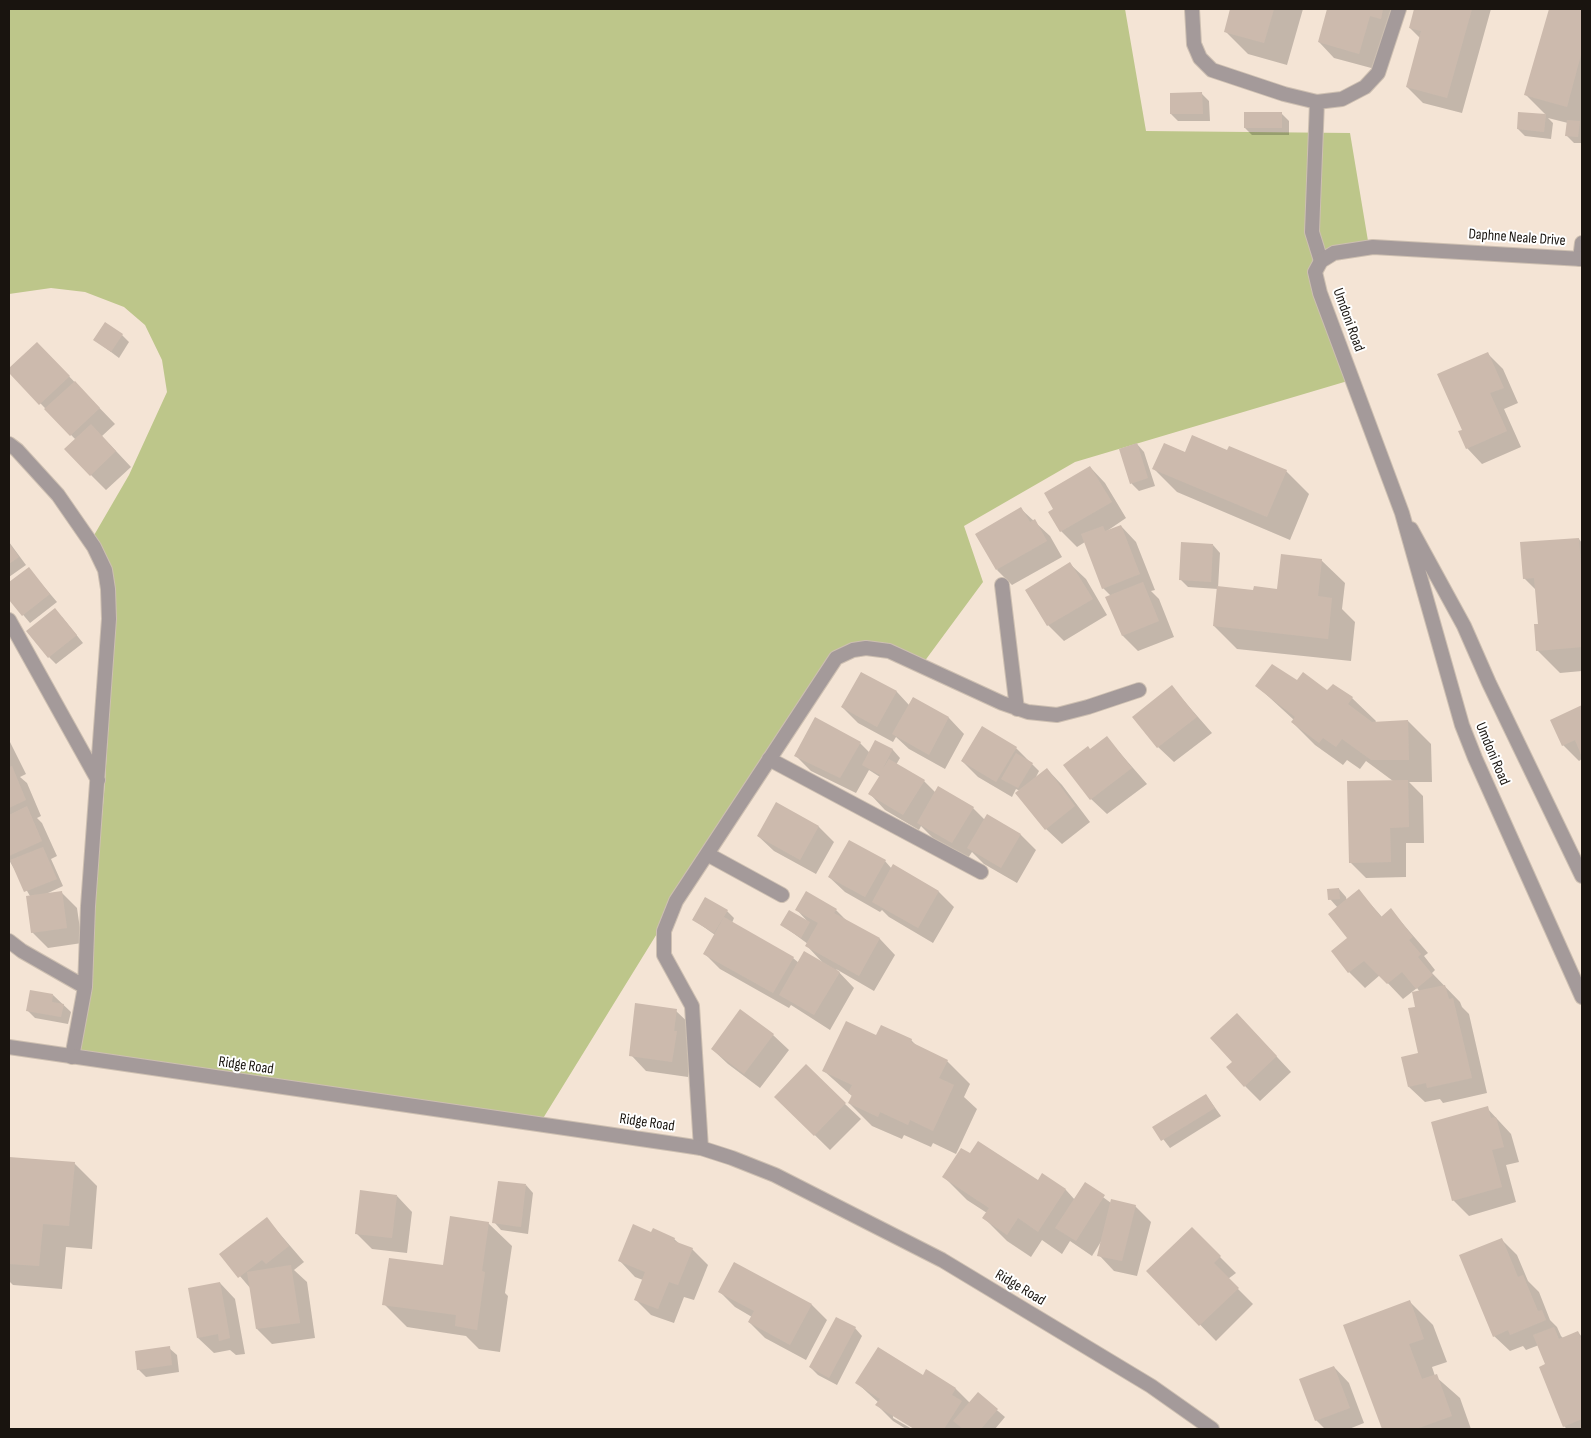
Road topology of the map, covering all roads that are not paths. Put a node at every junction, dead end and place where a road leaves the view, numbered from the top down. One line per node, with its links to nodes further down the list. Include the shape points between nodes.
1 (1192, 9): 3 (street, via 1194,44 1200,58 1212,70)
2 (1399, 9): 3 (street, via 1378,72 1365,87 1342,99)
3 (1317, 102): 6 (street, via 1312,232)
4 (1582, 243): 5 (street)
5 (1581, 259): 6 (street, Daphne Neale Drive, via 1373,247 1334,253)
6 (1320, 261): 8 (street, Umdoni Road, via 1315,272 1320,293)
7 (9, 444): 14 (street, via 58,495 94,547 105,570 109,619)
8 (1402, 513): 17 (street, Umdoni Road, via 1464,626); 21 (street, Umdoni Road, via 1462,725)
9 (1002, 585): 12 (street)
10 (9, 620): 14 (street)
11 (1139, 690): 12 (street, via 1056,715)
12 (1017, 708): 13 (street, via 889,651 853,650 836,658)
13 (769, 759): 15 (street); 16 (street)
14 (98, 781): 20 (street)
15 (707, 854): 18 (street); 24 (street, via 676,901 664,931 664,955 692,1006)
16 (981, 872)
17 (1582, 876)
18 (782, 895)
19 (9, 941): 20 (street, via 22,952)
20 (84, 987): 23 (street)
21 (1582, 997)
22 (9, 1047): 23 (street, Ridge Road)
23 (72, 1057): 24 (street, Ridge Road)
24 (701, 1148): 25 (street, Ridge Road, via 775,1175 942,1260 1151,1386)
25 (1212, 1429)

